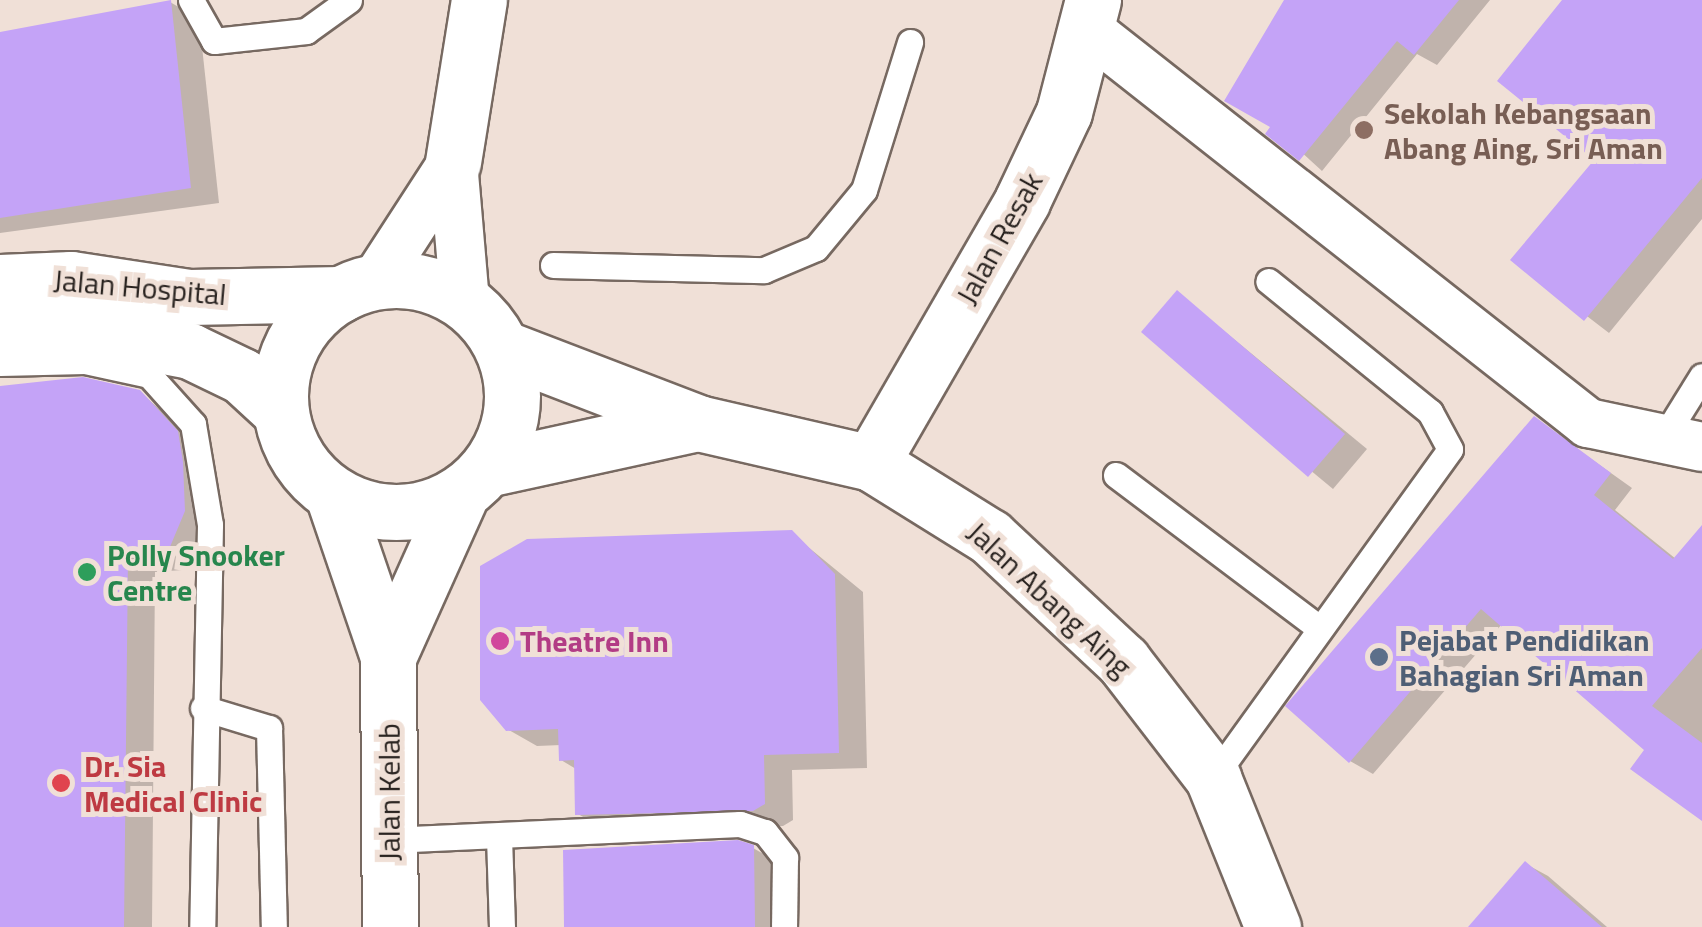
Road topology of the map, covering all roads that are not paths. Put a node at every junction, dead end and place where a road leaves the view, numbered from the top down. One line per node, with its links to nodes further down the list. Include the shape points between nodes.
1 (191, 0): 2 (lane, via 214,40 306,30)
2 (349, 0)
3 (479, 0): 6 (main road)
4 (1090, 14): 18 (street, via 1588,423); 19 (main road, Jalan Resak, via 1064,112 1022,200)
5 (910, 42): 7 (lane, via 864,190 816,248 764,270)
6 (453, 162): 10 (street); 11 (street)
7 (553, 266)
8 (1268, 280): 23 (lane, via 1430,412 1450,449)
9 (0, 282): 10 (main road, Jalan Hospital, via 72,279 189,297)
10 (358, 288): 11 (main road, via 438,286); 16 (main road, via 293,343)
11 (465, 302): 13 (main road)
12 (0, 334): 16 (main road, Jalan Hospital, via 96,333 190,351 242,376)
13 (502, 348): 17 (main road, Jalan Abang Aing); 21 (main road, via 512,410)
14 (0, 362): 25 (lane, via 84,361 149,374 193,424 210,525)
15 (1702, 376): 18 (lane)
16 (280, 411): 22 (main road, via 307,473)
17 (698, 424): 19 (main road, Jalan Abang Aing); 21 (main road)
18 (1684, 440)
19 (871, 463): 26 (main road, Jalan Abang Aing, via 990,536 1122,661)
20 (1116, 475): 23 (lane)
21 (475, 481): 22 (main road, via 398,514); 24 (main road, Jalan Kelab)
22 (333, 495): 24 (main road, Jalan Kelab)
23 (1315, 626): 26 (lane)
24 (388, 657): 28 (main road, Jalan Kelab)
25 (203, 708): 29 (lane); 30 (lane, via 269,728)
26 (1213, 778): 34 (main road, Jalan Abang Aing)
27 (498, 837): 28 (lane); 32 (lane); 33 (lane, via 740,824 765,832 785,858)
28 (389, 840): 31 (main road, Jalan Kelab)
29 (202, 927)
30 (274, 927)
31 (390, 927)
32 (502, 927)
33 (784, 927)
34 (1273, 927)

